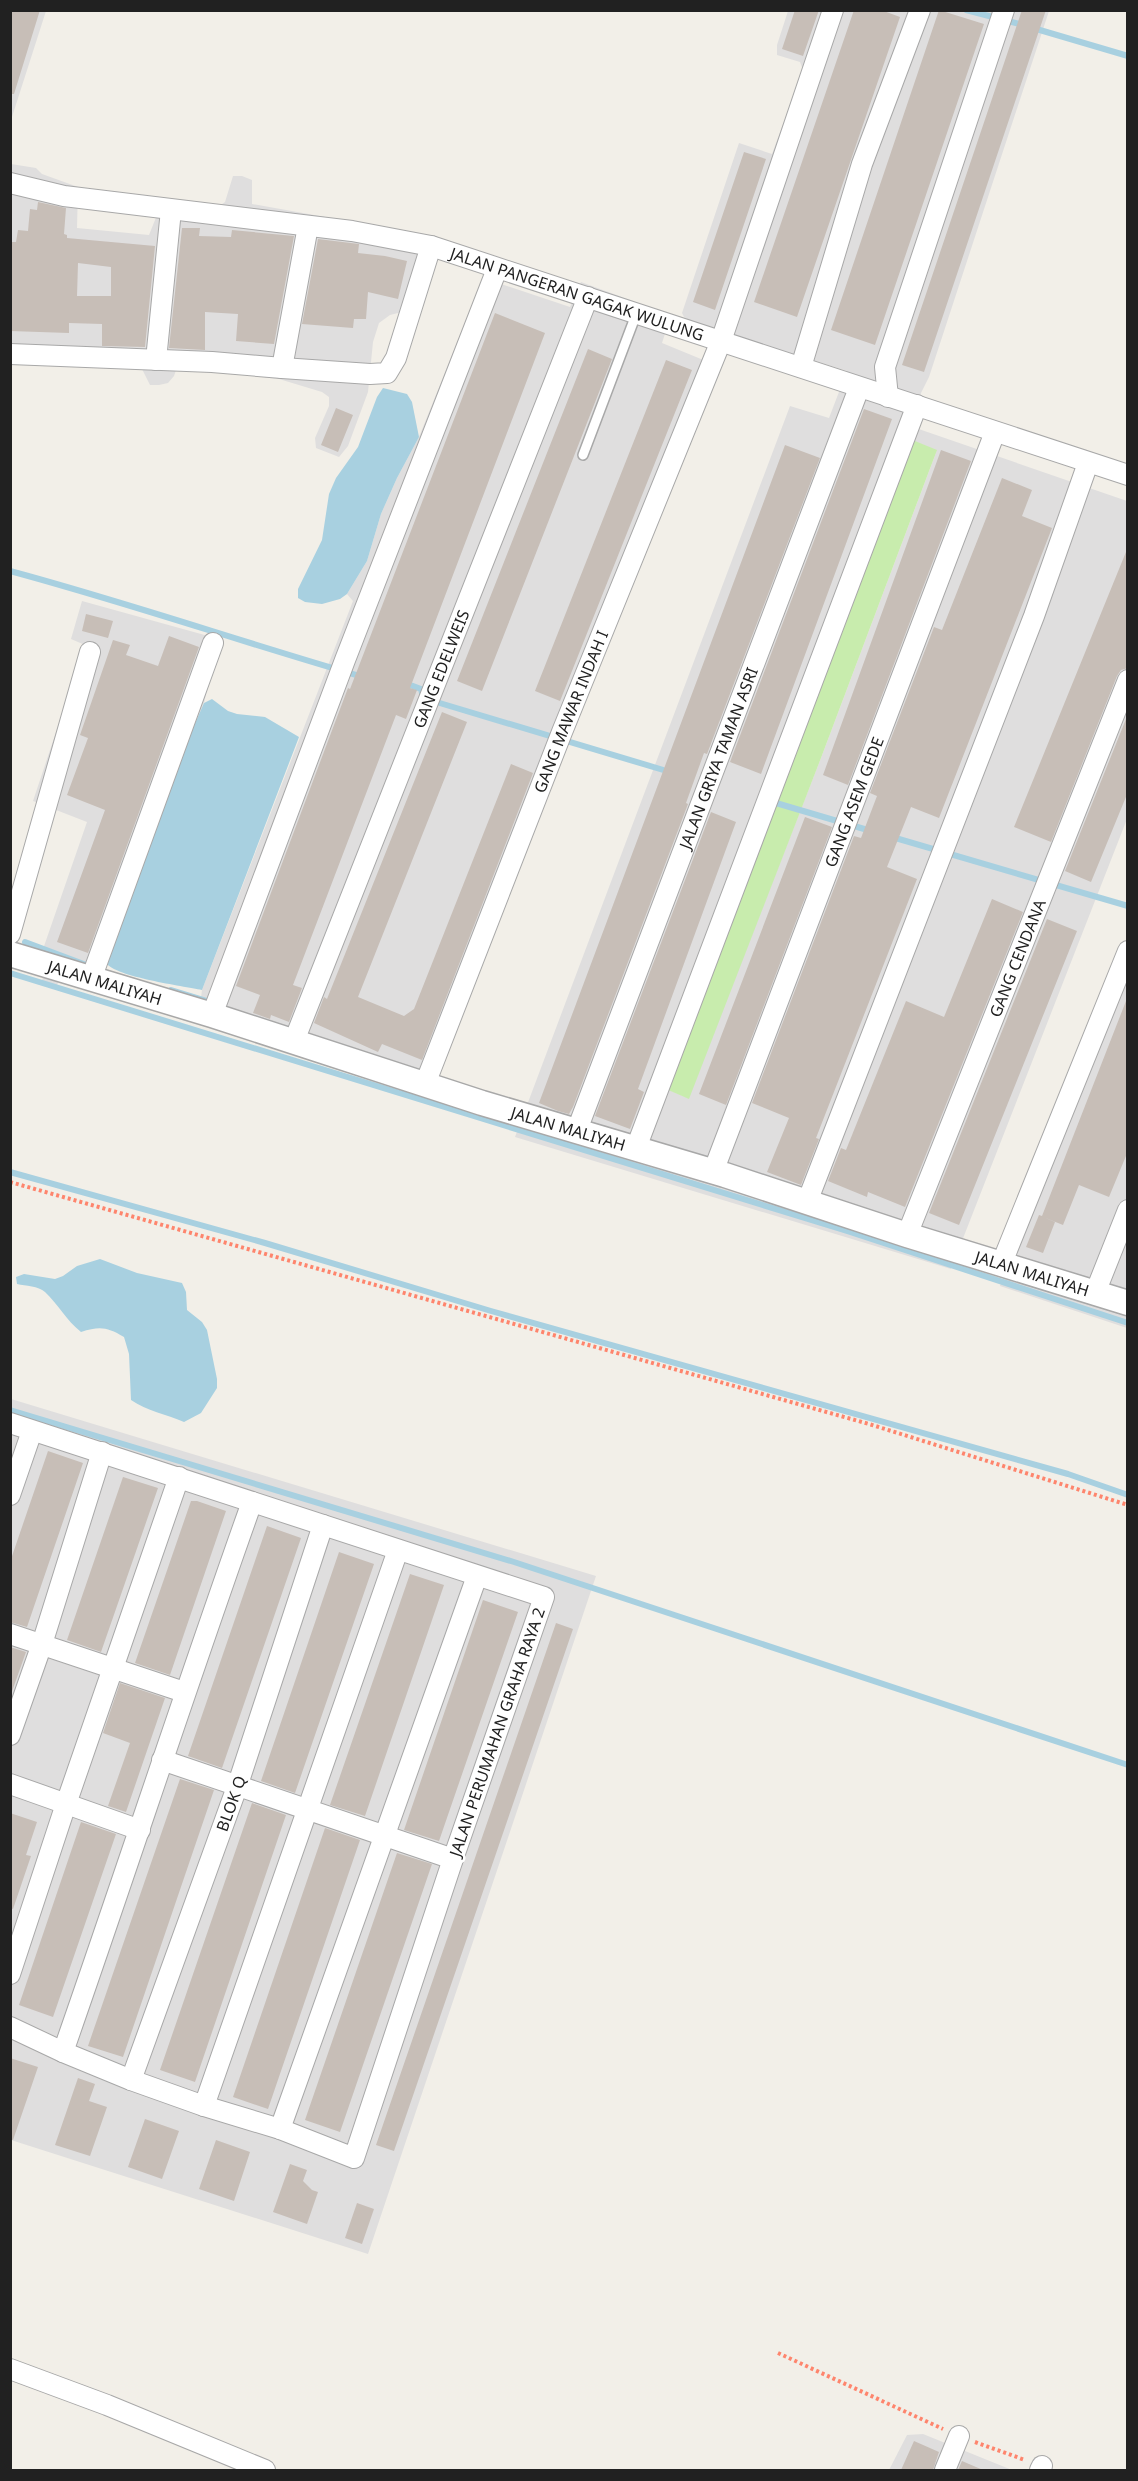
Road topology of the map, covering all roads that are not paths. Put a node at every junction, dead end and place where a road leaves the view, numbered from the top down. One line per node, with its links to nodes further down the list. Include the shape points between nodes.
1 (833, 10): 11 (street, GANG MAWAR INDAH I)
2 (920, 10): 15 (street, via 862,164)
3 (1002, 19): 17 (street, via 885,367)
4 (10, 183): 5 (street, JALAN PANGERAN GAGAK WULUNG)
5 (171, 210): 6 (street, JALAN PANGERAN GAGAK WULUNG); 13 (street)
6 (308, 226): 7 (street, JALAN PANGERAN GAGAK WULUNG); 14 (street)
7 (431, 246): 8 (street, JALAN PANGERAN GAGAK WULUNG); 14 (street, via 396,358 387,373)
8 (497, 269): 9 (street, JALAN PANGERAN GAGAK WULUNG); 30 (street)
9 (588, 297): 10 (street, JALAN PANGERAN GAGAK WULUNG); 31 (street, GANG EDELWEIS)
10 (637, 312): 11 (street, JALAN PANGERAN GAGAK WULUNG); 20 (lane)
11 (721, 341): 15 (street, JALAN PANGERAN GAGAK WULUNG); 32 (street, GANG MAWAR INDAH I, via 559,739)
12 (10, 354): 13 (street)
13 (156, 360): 14 (street)
14 (282, 368)
15 (801, 368): 16 (street, JALAN PANGERAN GAGAK WULUNG)
16 (859, 388): 17 (street, JALAN PANGERAN GAGAK WULUNG); 33 (street, JALAN GRIYA TAMAN ASRI)
17 (888, 397): 18 (street, JALAN PANGERAN GAGAK WULUNG)
18 (917, 405): 19 (street, JALAN PANGERAN GAGAK WULUNG); 34 (street)
19 (1001, 434): 21 (street, JALAN PANGERAN GAGAK WULUNG); 35 (street, GANG ASEM GEDE)
20 (583, 455)
21 (1088, 463): 22 (street, JALAN PANGERAN GAGAK WULUNG); 36 (street, via 1034,615)
22 (1128, 475)
23 (213, 643): 29 (street)
24 (90, 652): 26 (street)
25 (1128, 680): 38 (street, GANG CENDANA)
26 (10, 934)
27 (1128, 951): 39 (street)
28 (10, 954): 29 (street, JALAN MALIYAH)
29 (94, 971): 30 (street, JALAN MALIYAH)
30 (215, 1006): 31 (street, JALAN MALIYAH)
31 (296, 1034): 32 (street, JALAN MALIYAH)
32 (428, 1076): 33 (street, JALAN MALIYAH)
33 (580, 1122): 34 (street, JALAN MALIYAH)
34 (638, 1140): 35 (street, JALAN MALIYAH)
35 (721, 1166): 36 (street, JALAN MALIYAH)
36 (810, 1195): 38 (street, JALAN MALIYAH)
37 (1128, 1210): 40 (street)
38 (910, 1229): 39 (street, JALAN MALIYAH)
39 (1001, 1265): 40 (street, JALAN MALIYAH)
40 (1098, 1285): 41 (street, JALAN MALIYAH)
41 (1128, 1303)
42 (10, 1423): 43 (street, JALAN PERUMAHAN GRAHA RAYA 2)
43 (32, 1431): 44 (street, JALAN PERUMAHAN GRAHA RAYA 2); 46 (street)
44 (102, 1452): 45 (street, JALAN PERUMAHAN GRAHA RAYA 2); 52 (street)
45 (179, 1477): 47 (street, JALAN PERUMAHAN GRAHA RAYA 2); 53 (street)
46 (10, 1495)
47 (252, 1502): 48 (street, JALAN PERUMAHAN GRAHA RAYA 2); 54 (street)
48 (323, 1524): 49 (street, JALAN PERUMAHAN GRAHA RAYA 2); 58 (street, BLOK Q)
49 (398, 1550): 50 (street, JALAN PERUMAHAN GRAHA RAYA 2); 60 (street)
50 (477, 1576): 62 (street); 63 (street, JALAN PERUMAHAN GRAHA RAYA 2, via 544,1598)
51 (10, 1634): 52 (street)
52 (42, 1644): 53 (street); 55 (street)
53 (114, 1670): 54 (street); 59 (street)
54 (184, 1692): 56 (street)
55 (10, 1735)
56 (162, 1760): 58 (street); 61 (street)
57 (10, 1784): 59 (street)
58 (237, 1787): 60 (street); 67 (street, BLOK Q)
59 (66, 1804): 61 (street); 64 (street)
60 (309, 1810): 62 (street); 68 (street)
61 (140, 1830): 66 (street)
62 (385, 1835): 63 (street); 69 (street)
63 (453, 1858): 69 (street, JALAN PERUMAHAN GRAHA RAYA 2, via 354,2158)
64 (10, 1974)
65 (10, 2027): 66 (street)
66 (63, 2052): 67 (street)
67 (131, 2079): 68 (street)
68 (204, 2106): 69 (street)
69 (280, 2129)
70 (10, 2369): 72 (street)
71 (959, 2436): 73 (street)
72 (265, 2470)
73 (945, 2470)

